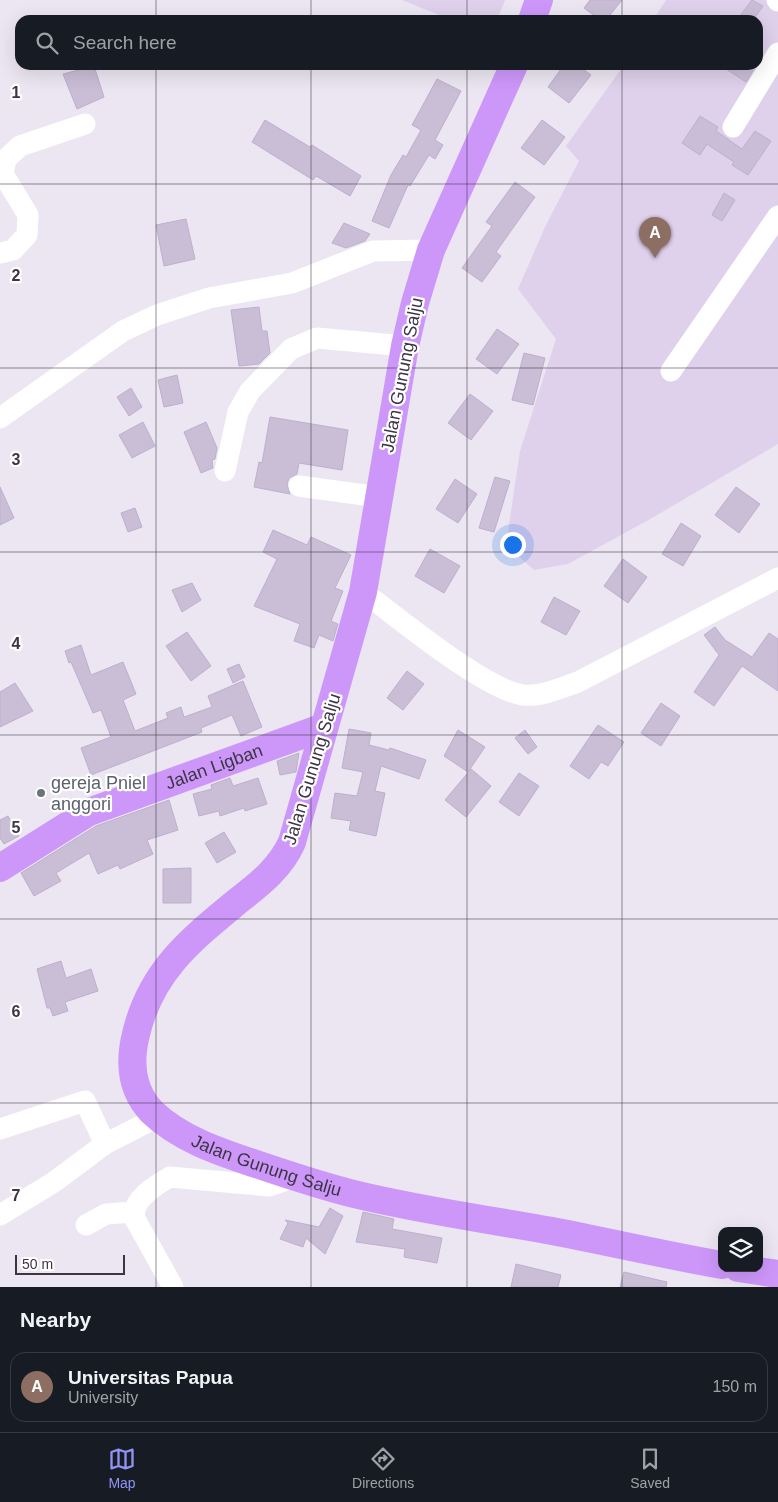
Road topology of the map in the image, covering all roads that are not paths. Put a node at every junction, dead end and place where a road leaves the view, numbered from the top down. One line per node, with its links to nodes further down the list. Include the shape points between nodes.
1 (539, 0): 2 (main road)
2 (534, 15)
3 (778, 53): 6 (street)
4 (512, 70): 8 (main road, Jalan Gunung Salju)
5 (85, 124): 9 (street, via 20,146 6,159 3,174 28,216 27,235 13,250)
6 (733, 127)
7 (778, 216): 11 (street)
8 (431, 250): 10 (main road, Jalan Gunung Salju); 12 (street, via 373,251 292,283 209,298 150,318 123,332)
9 (0, 253)
10 (405, 346): 13 (street, via 316,338 291,349 250,391 238,412); 15 (main road, Jalan Gunung Salju)
11 (671, 370)
12 (0, 418)
13 (225, 471)
14 (299, 486): 15 (street)
15 (379, 497): 17 (main road, Jalan Gunung Salju)
16 (778, 578): 17 (street, via 578,682 544,693 523,695 498,686 467,667)
17 (363, 592): 18 (main road, Jalan Gunung Salju)
18 (324, 726): 19 (main road, Jalan Ligban, via 89,812); 20 (main road, Jalan Gunung Salju, via 296,831 284,858 266,878 181,950 163,970 149,998 136,1032 132,1068 143,1100)
19 (0, 868)
20 (158, 1117): 22 (street); 23 (main road, Jalan Gunung Salju, via 184,1135)
21 (0, 1129): 22 (street, via 85,1101)
22 (106, 1144): 25 (street, via 54,1182)
23 (295, 1177): 24 (street, via 269,1186 170,1177 144,1196 136,1204); 27 (main road, Jalan Gunung Salju, via 355,1195)
24 (134, 1212): 26 (street, via 106,1214); 30 (street, via 140,1230)
25 (0, 1215)
26 (86, 1225)
27 (718, 1264)
28 (763, 1272): 29 (main road)
29 (778, 1274)
30 (173, 1287)

